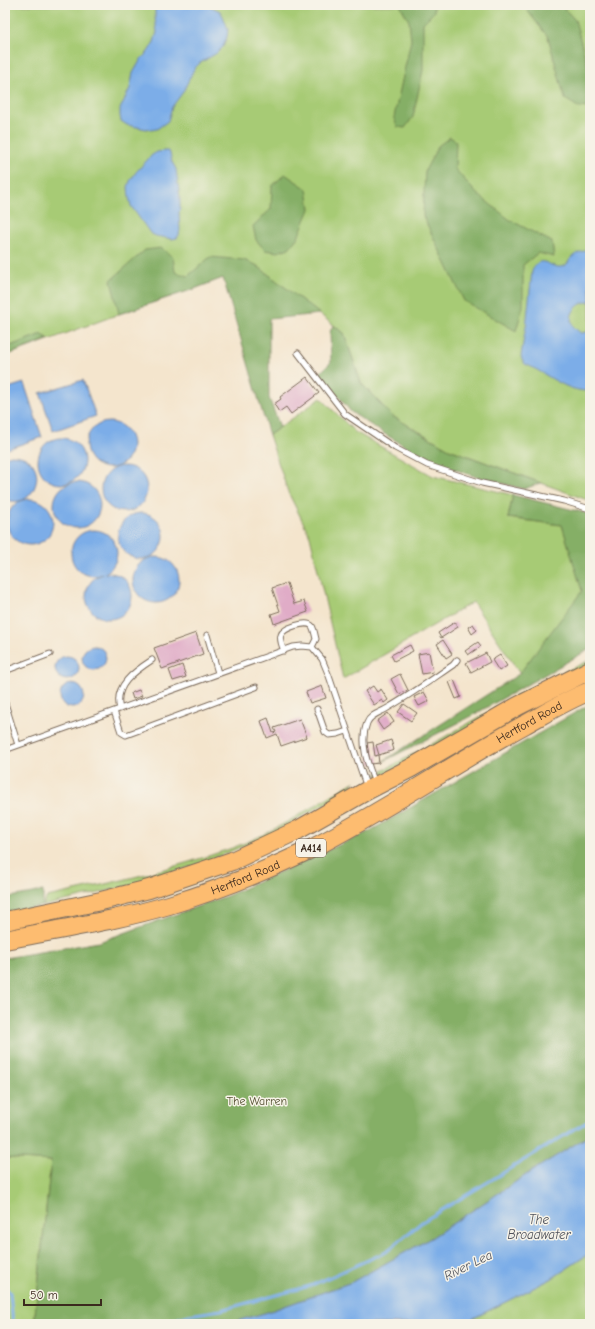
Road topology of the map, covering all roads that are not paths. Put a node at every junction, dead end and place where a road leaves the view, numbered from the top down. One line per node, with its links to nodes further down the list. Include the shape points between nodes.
1 (298, 353): 2 (lane, via 345,414 395,448 427,465 482,483)
2 (590, 509)
3 (207, 635): 11 (lane)
4 (312, 647): 5 (lane, via 293,647); 5 (lane, via 316,639 312,626 300,624 286,629 281,634); 17 (lane, via 322,659)
5 (284, 651): 11 (lane)
6 (50, 654): 10 (lane)
7 (152, 660): 16 (lane, via 123,686 117,701)
8 (457, 660): 20 (lane, via 403,699 370,717 364,744)
9 (590, 670): 20 (highway, Hertford Road / A414, via 518,706)
10 (5, 671)
11 (218, 673): 16 (lane)
12 (256, 687): 16 (lane, via 126,735 121,732)
13 (590, 691): 22 (highway, Hertford Road / A414, via 505,735 399,800 307,850 251,876 169,905 114,920)
14 (5, 704): 18 (lane)
15 (317, 709): 17 (lane, via 329,735)
16 (117, 710): 18 (lane)
17 (347, 731): 20 (lane)
18 (18, 745): 19 (lane)
19 (5, 750)
20 (372, 788): 21 (highway, Hertford Road / A414, via 298,830 196,874 101,901)
21 (5, 920)
22 (5, 940)

